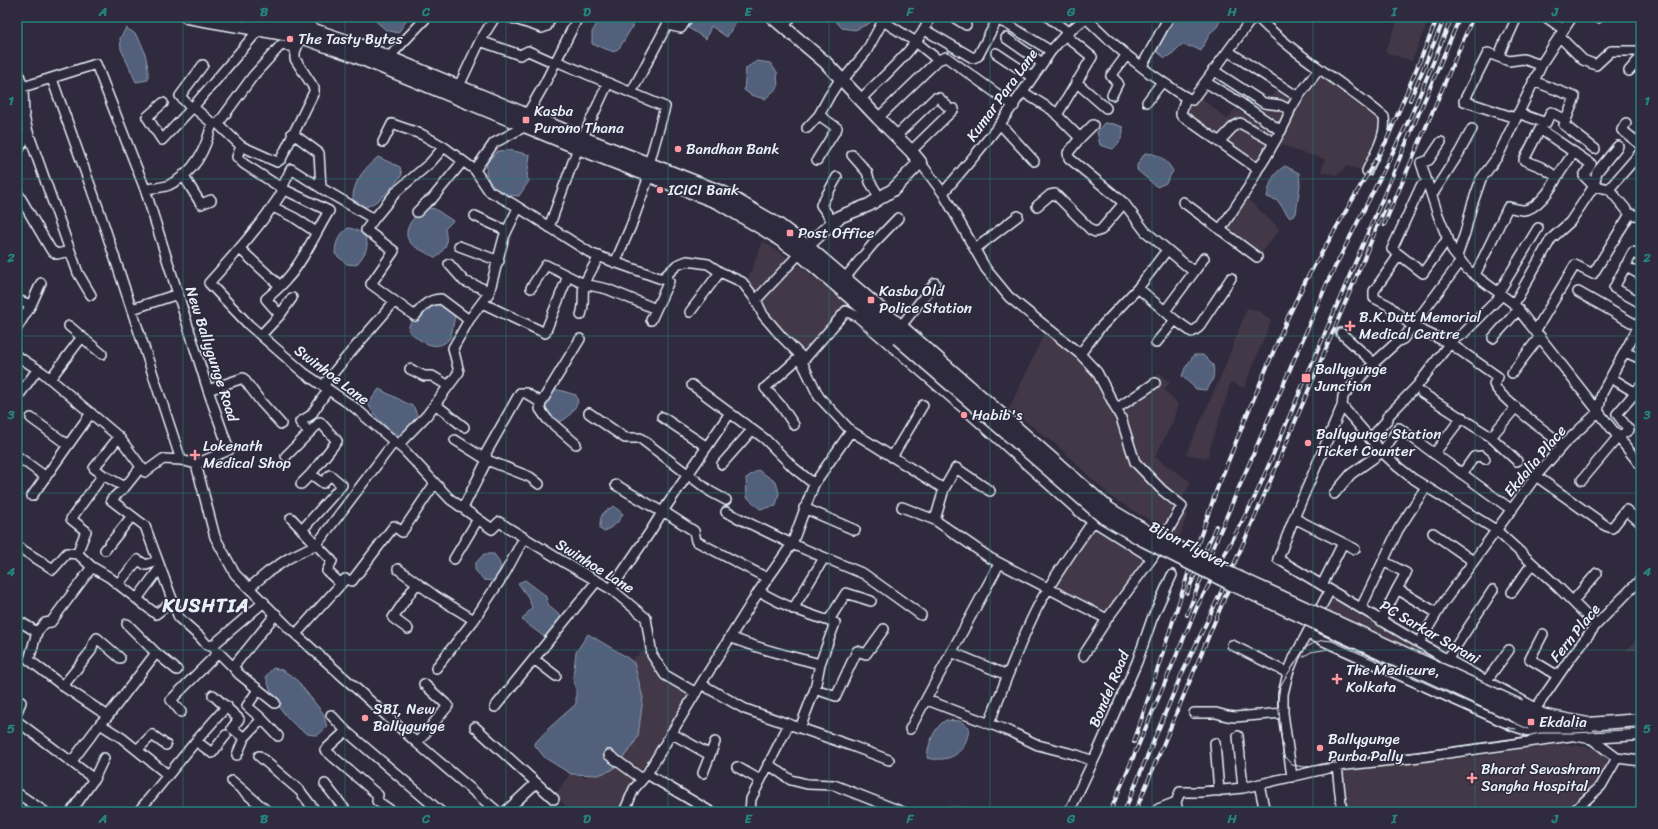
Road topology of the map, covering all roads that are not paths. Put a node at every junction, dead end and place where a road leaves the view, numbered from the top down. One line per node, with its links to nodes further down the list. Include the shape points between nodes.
1 (187, 17): 28 (main road)
2 (250, 17): 23 (main road)
3 (308, 17): 27 (street)
4 (427, 17): 42 (street)
5 (495, 17): 33 (street)
6 (509, 17): 7 (street, via 542,28 547,26)
7 (551, 17)
8 (578, 17): 44 (street)
9 (688, 17): 64 (street, via 682,28 667,25)
10 (772, 17): 26 (main road)
11 (791, 17): 26 (street)
12 (930, 17): 29 (street)
13 (953, 17): 25 (street)
14 (1048, 17): 31 (street)
15 (1086, 17): 31 (street, Kumar Para Lane); 40 (street, Kumar Para Lane)
16 (1169, 17): 48 (street)
17 (1253, 17): 36 (street)
18 (1257, 17): 50 (street)
19 (1517, 17): 41 (street)
20 (1546, 17): 30 (street)
21 (1572, 17): 30 (street)
22 (995, 18): 29 (street, via 978,56 973,58); 37 (street)
23 (270, 19): 27 (main road); 28 (street)
24 (884, 19): 35 (street); 55 (street, via 866,52)
25 (966, 25)
26 (784, 27): 55 (main road)
27 (311, 29): 42 (main road)
28 (258, 30): 34 (main road); 72 (street)
29 (925, 30): 35 (street)
30 (1561, 33): 38 (street, via 1583,60 1596,65 1611,51); 47 (street)
31 (1066, 34): 37 (street, Kumar Para Lane); 57 (street, via 1092,57)
32 (1006, 38): 45 (street)
33 (480, 41): 44 (street, via 520,55 528,51); 61 (street)
34 (298, 42): 80 (main road, via 355,56); 82 (street, via 281,45); 88 (street, via 294,52 295,59 314,92)
35 (916, 42): 43 (street); 68 (street)
36 (1228, 50): 51 (street); 67 (street)
37 (1051, 51): 45 (street, Kumar Para Lane)
38 (1641, 51): 52 (street, via 1641,57)
39 (996, 53): 53 (street)
40 (1126, 56): 48 (street, Kumar Para Lane); 65 (street, via 1111,76 1118,83)
41 (1499, 56): 47 (street, via 1509,61 1523,59); 77 (street, via 1488,53 1464,101)
42 (390, 57): 61 (main road)
43 (938, 60): 71 (street, via 946,57); 78 (street)
44 (556, 62): 60 (street); 80 (street)
45 (1042, 63): 53 (street, Kumar Para Lane)
46 (203, 65): 72 (street, via 180,96)
47 (1541, 65): 56 (street)
48 (1142, 66): 58 (street, Kumar Para Lane)
49 (17, 69): 62 (street)
50 (1319, 69): 67 (street); 114 (street, via 1384,116 1382,136)
51 (1213, 70): 59 (street); 74 (street, via 1264,103 1280,105)
52 (1629, 71)
53 (1032, 76): 63 (street, Kumar Para Lane)
54 (52, 79): 62 (street, New Ballygunge Road); 121 (street, New Ballygunge Road, via 96,64); 191 (street)
55 (842, 79): 68 (main road); 75 (street)
56 (1533, 81): 77 (street); 79 (street, via 1575,97)
57 (1076, 82): 73 (street); 76 (street)
58 (1162, 82): 66 (street, Kumar Para Lane); 69 (street)
59 (1205, 82): 66 (street, via 1193,99); 87 (street)
60 (608, 83): 64 (street); 96 (street)
61 (459, 86): 80 (main road)
62 (23, 87): 89 (street)
63 (1023, 92): 71 (street, Kumar Para Lane); 76 (street)
64 (631, 93): 113 (street, via 665,108)
65 (1112, 95)
66 (1186, 97): 93 (street, via 1181,115)
67 (1298, 97): 74 (street)
68 (860, 99): 78 (main road)
69 (1146, 102)
70 (163, 103): 72 (street, via 147,117 162,140)
71 (1014, 106): 83 (street, Kumar Para Lane)
72 (192, 108): 82 (street)
73 (1106, 108)
74 (1290, 110): 87 (street)
75 (819, 115): 85 (street); 107 (street, via 837,128)
76 (1057, 115): 91 (street)
77 (1517, 116): 79 (street, via 1546,123 1551,112); 159 (street, via 1498,156 1482,179)
78 (878, 118): 90 (main road)
79 (1566, 120): 101 (street, via 1564,125)
80 (525, 121): 96 (main road); 112 (street, via 494,143)
81 (1626, 123): 99 (street, via 1622,130)
82 (215, 124): 97 (street); 115 (street, via 200,157 191,170)
83 (1000, 124): 109 (street); 125 (street, Kumar Para Lane)
84 (1093, 126): 91 (street)
85 (807, 128)
86 (1472, 129): 126 (street)
87 (1281, 131): 94 (street)
88 (292, 133): 97 (street, via 281,159 277,162); 120 (street, via 319,153)
89 (23, 135): 105 (street); 153 (street)
90 (896, 136): 102 (main road); 102 (street, via 935,98 951,107)
91 (1080, 138): 130 (street, via 1068,153 1069,158)
92 (383, 142): 100 (street, via 392,124 421,134)
93 (1220, 142): 94 (street, via 1240,123); 111 (street)
94 (1274, 142): 111 (street)
95 (1441, 142): 118 (street, via 1429,160 1421,163)
96 (580, 143): 113 (main road); 142 (street)
97 (241, 146): 122 (street, via 237,157)
98 (1618, 146): 119 (street, via 1598,172)
99 (1641, 146)
100 (444, 147): 108 (street); 139 (street)
101 (1595, 149)
102 (910, 150): 110 (main road)
103 (1574, 152): 116 (street); 116 (street, via 1540,130 1524,160); 119 (street, via 1591,164 1584,176)
104 (1641, 152): 123 (street)
105 (17, 153)
106 (852, 155): 127 (street, via 867,172)
107 (817, 160)
108 (463, 161): 112 (street); 134 (street, via 432,199)
109 (1034, 161)
110 (920, 162): 125 (street); 127 (main road)
111 (1258, 169): 144 (street)
112 (475, 170): 133 (street, via 489,191)
113 (649, 170): 151 (main road, via 724,193 779,226); 161 (street)
114 (1367, 171)
115 (183, 175): 121 (street, via 169,185); 128 (street, via 201,204)
116 (1557, 177): 166 (street, via 1552,188 1533,207 1524,210 1508,207)
117 (837, 178): 141 (street, via 821,205)
118 (1427, 182): 126 (street); 154 (street, via 1421,186 1392,249)
119 (1594, 186): 123 (street); 190 (street, via 1570,222 1551,239)
120 (321, 188): 122 (street, Swinhoe Lane, via 291,169); 139 (street)
121 (145, 189): 181 (street, New Ballygunge Road)
122 (282, 189): 132 (street, Swinhoe Lane); 146 (street, via 329,212)
123 (1609, 189): 135 (street)
124 (17, 192): 153 (street, via 51,250 57,254)
125 (943, 193): 150 (street)
126 (1432, 195): 147 (street)
127 (880, 198): 141 (main road)
128 (211, 200)
129 (1183, 202): 144 (street)
130 (1124, 203): 131 (street, via 1101,230 1095,232 1055,194); 152 (street, via 1145,230)
131 (1037, 206)
132 (273, 207): 146 (street); 149 (street, Swinhoe Lane)
133 (518, 208): 142 (street); 145 (street)
134 (417, 212)
135 (1630, 214): 138 (street); 206 (street, via 1593,274 1575,265)
136 (475, 216): 145 (street)
137 (1018, 216): 150 (street)
138 (1641, 216)
139 (374, 218): 186 (street, via 366,230 394,251 371,284)
140 (898, 218): 169 (street)
141 (833, 222): 151 (main road)
142 (549, 227): 155 (street)
143 (1538, 228): 180 (street)
144 (1220, 230): 156 (street)
145 (507, 231): 160 (street)
146 (316, 232): 175 (street, via 301,259)
147 (1448, 238): 154 (street, via 1423,273); 159 (street)
148 (459, 246): 160 (street)
149 (240, 249): 175 (street); 207 (street, Swinhoe Lane, via 209,283)
150 (975, 249): 216 (street, via 986,269 1010,297)
151 (803, 250): 169 (main road); 185 (street); 204 (main road, Bijon Flyover, via 883,325)
152 (1166, 250): 165 (street); 177 (street)
153 (70, 251): 182 (street, via 78,273)
154 (1399, 255): 202 (street, via 1374,291 1374,298)
155 (599, 256): 161 (street); 174 (street)
156 (1257, 257)
157 (1641, 257): 163 (street, via 1633,252)
158 (1204, 258): 165 (street)
159 (1459, 258): 166 (street); 202 (street)
160 (499, 261): 178 (street)
161 (616, 263): 171 (street)
162 (449, 264): 178 (street, via 464,281)
163 (1625, 266): 167 (street); 188 (street, via 1614,288)
164 (720, 272): 171 (street, via 708,264 687,261); 185 (street, via 742,282); 194 (street)
165 (1194, 272): 193 (street)
166 (1475, 275): 180 (street)
167 (1641, 275)
168 (568, 276): 174 (street); 176 (street, via 546,265); 187 (street, via 545,333)
169 (845, 278): 204 (main road)
170 (1231, 278): 199 (street, via 1196,330 1190,331)
171 (662, 279): 192 (street, via 669,281)
172 (935, 282): 204 (street)
173 (41, 283): 189 (street)
174 (584, 284): 192 (street, via 607,289); 196 (street, via 584,306)
175 (280, 286): 195 (street, via 266,299)
176 (532, 288)
177 (1138, 288): 193 (street); 216 (street, via 1099,329)
178 (490, 291): 187 (street)
179 (1578, 292): 200 (street)
180 (1501, 293): 190 (street); 213 (street, via 1463,334 1453,339)
181 (178, 294): 191 (street); 230 (street, New Ballygunge Road)
182 (91, 295)
183 (292, 298): 195 (street)
184 (17, 300): 189 (street)
185 (756, 300): 218 (street, via 763,315)
186 (394, 302): 197 (street, via 415,316 432,300 441,298); 229 (street, via 344,359)
187 (482, 303): 197 (street)
188 (1641, 303)
189 (31, 305): 203 (street)
190 (1517, 306): 206 (street); 209 (street)
191 (132, 309): 269 (street)
192 (656, 309): 198 (street)
193 (1165, 311): 199 (street)
194 (690, 312)
195 (280, 315): 207 (street)
196 (581, 315)
197 (469, 320): 228 (street, via 453,348 459,372)
198 (651, 320)
199 (1175, 320): 212 (street)
200 (1640, 324): 210 (street)
201 (69, 326): 208 (street)
202 (1412, 326): 213 (street); 220 (street, via 1403,339)
203 (17, 328)
204 (900, 331): 405 (main road, Bijon Flyover, bridge, via 1109,510 1233,575 1518,711)
205 (1341, 333): 220 (street)
206 (1538, 333): 224 (street); 240 (street)
207 (260, 335): 229 (street, Swinhoe Lane)
208 (82, 337): 215 (street); 225 (street)
209 (1493, 338)
210 (1637, 338): 214 (street)
211 (580, 339): 234 (street)
212 (1156, 343)
213 (1450, 344): 238 (street, via 1498,377 1494,388); 256 (street)
214 (1625, 352): 219 (street); 223 (street)
215 (102, 354)
216 (1080, 354): 239 (street, via 1097,372)
217 (17, 356): 222 (street)
218 (802, 359): 248 (street, via 765,388); 251 (street, via 819,397); 306 (street, via 846,311 858,317 1083,515)
219 (1641, 359)
220 (1374, 363): 237 (street, via 1343,396)
221 (410, 369): 228 (street, via 424,376 432,376)
222 (37, 370): 225 (street); 233 (street)
223 (1614, 372): 231 (street, via 1613,379); 240 (street, via 1602,393)
224 (1512, 373)
225 (50, 379): 241 (street)
226 (1155, 383): 239 (street)
227 (692, 385): 243 (street)
228 (449, 386): 235 (street)
229 (326, 388): 252 (street, via 310,414 300,422); 258 (street, Swinhoe Lane, via 354,407)
230 (208, 390): 247 (street, via 243,378); 272 (street, New Ballygunge Road, via 229,450)
231 (1638, 390): 255 (street, via 1617,414 1629,430)
232 (1422, 393): 245 (street)
233 (17, 398)
234 (541, 403): 259 (street, via 540,409 543,414); 270 (street, via 526,393 520,393 486,453)
235 (435, 404): 249 (street); 258 (street, via 406,438)
236 (923, 405): 267 (street)
237 (1342, 406): 256 (street); 303 (street)
238 (1516, 407): 254 (street); 261 (street)
239 (1116, 409): 321 (street, via 1135,462 1182,506)
240 (1598, 412): 255 (street); 261 (street, Ekdalia Place)
241 (91, 413): 253 (street); 260 (street)
242 (589, 413): 279 (street, via 626,438 640,438)
243 (730, 413): 250 (street); 262 (street)
244 (662, 417): 262 (street)
245 (1462, 417): 254 (street); 264 (street)
246 (31, 418): 260 (street)
247 (281, 424)
248 (794, 425)
249 (464, 427)
250 (752, 430): 273 (street); 286 (street)
251 (852, 431): 267 (street); 286 (street)
252 (309, 432): 266 (street); 276 (street, via 320,422 337,441)
253 (119, 437): 275 (street); 278 (street, via 94,468)
254 (1491, 437): 271 (street)
255 (1618, 437): 274 (street); 282 (street)
256 (1370, 439): 263 (street)
257 (455, 440): 270 (street)
258 (396, 443): 283 (street, Swinhoe Lane); 314 (street)
259 (576, 444)
260 (68, 445): 281 (street)
261 (1563, 445): 280 (street, Ekdalia Place)
262 (707, 447): 279 (street)
263 (1382, 452): 264 (street, via 1399,428); 289 (street); 292 (street, via 1351,474)
264 (1434, 454): 277 (street)
265 (17, 456): 281 (street)
266 (286, 456)
267 (892, 457): 290 (street)
268 (1485, 459): 277 (street, via 1481,456 1474,457)
269 (181, 460): 272 (street); 275 (street, via 163,458 145,472)
270 (487, 460): 285 (street, via 530,477); 296 (street)
271 (1517, 461)
272 (196, 464): 338 (street, via 215,537 235,574)
273 (722, 464)
274 (1641, 466)
275 (141, 467): 288 (street)
276 (312, 474): 284 (street); 308 (street, via 323,483 330,476 342,485)
277 (1462, 474): 298 (street)
278 (103, 475): 288 (street); 319 (street, via 71,519 86,531)
279 (688, 475): 294 (street); 299 (street)
280 (1536, 476): 298 (street, Ekdalia Place); 307 (street, via 1606,526 1612,528 1626,510)
281 (46, 477): 293 (street)
282 (1582, 480)
283 (435, 483): 296 (street, Swinhoe Lane); 337 (street, via 402,532 394,526 352,581 344,578)
284 (301, 484)
285 (539, 484)
286 (814, 484): 297 (street)
287 (616, 485): 299 (street)
288 (125, 487): 301 (street, via 111,500)
289 (1426, 487): 310 (street); 323 (street, via 1398,530)
290 (944, 489): 291 (street, via 956,468); 305 (street)
291 (990, 491)
292 (1334, 494)
293 (32, 496)
294 (726, 500)
295 (902, 507): 305 (street)
296 (463, 508): 304 (street, Swinhoe Lane)
297 (804, 508): 309 (street); 315 (street)
298 (1512, 510): 310 (street, Ekdalia Place)
299 (662, 512): 332 (street, via 694,531 696,541); 341 (street)
300 (726, 512): 315 (street)
301 (132, 516): 318 (street); 325 (street, via 145,526)
302 (291, 518): 308 (street)
303 (1294, 518): 313 (street); 340 (street, PC Sarkar Sarani, via 1278,559)
304 (478, 519): 312 (street, Swinhoe Lane, via 492,529 499,522); 322 (street)
305 (935, 520): 326 (street)
306 (1093, 521): 321 (street); 339 (street)
307 (1641, 523)
308 (302, 530): 314 (street)
309 (855, 530)
310 (1496, 530): 324 (street, Ekdalia Place); 327 (street)
311 (1433, 533): 324 (street)
312 (524, 538): 334 (street, Swinhoe Lane); 358 (street)
313 (1343, 543): 317 (street); 340 (street)
314 (317, 544): 337 (street, via 332,561 327,571); 338 (street, via 289,558)
315 (792, 544): 320 (street); 332 (street)
316 (17, 549): 319 (street, via 18,547 53,569 67,553)
317 (1355, 549)
318 (105, 550)
319 (78, 554): 328 (street)
320 (824, 558): 352 (street); 355 (street, via 864,574)
321 (1152, 558): 356 (street)
322 (454, 559)
323 (1383, 561): 342 (street, via 1406,573); 351 (street)
324 (1473, 561): 353 (street, Ekdalia Place)
325 (158, 564): 336 (street, via 146,565 138,560); 346 (street); 348 (street)
326 (1000, 564): 339 (street); 374 (street)
327 (1532, 564): 345 (street); 347 (street)
328 (92, 567): 336 (street); 365 (street, via 51,622 45,623)
329 (398, 569): 335 (street)
330 (1597, 572): 347 (street)
331 (1172, 575): 443 (street, Bondel Road)
332 (767, 578): 344 (street)
333 (1641, 579): 362 (street, Fern Place)
334 (597, 581): 341 (street, Swinhoe Lane); 378 (street)
335 (417, 583): 358 (street); 363 (street, via 393,618)
336 (118, 584): 346 (street)
337 (341, 584): 366 (street)
338 (249, 588): 349 (street)
339 (1048, 588): 356 (street); 385 (street)
340 (1326, 588): 351 (street, PC Sarkar Sarani); 367 (street)
341 (610, 589): 394 (street, Swinhoe Lane, via 646,618 652,655 665,675)
342 (1397, 589): 353 (street); 360 (street)
343 (1492, 590): 379 (street)
344 (759, 591): 352 (street); 369 (street)
345 (1512, 592)
346 (137, 599): 348 (street, via 156,614)
347 (1573, 601): 362 (street)
348 (172, 602): 372 (street, via 179,618)
349 (264, 602): 354 (street); 372 (street)
350 (871, 602): 359 (street, via 846,593)
351 (1361, 608): 360 (street, PC Sarkar Sarani)
352 (793, 609): 359 (street)
353 (1437, 613): 370 (street, Ekdalia Place)
354 (276, 614): 366 (street); 381 (street)
355 (921, 615)
356 (1107, 619): 376 (street)
357 (17, 620): 365 (street)
358 (474, 620): 382 (street)
359 (829, 620): 380 (street, via 835,622)
360 (1381, 621): 370 (street, PC Sarkar Sarani)
361 (127, 624): 375 (street)
362 (1596, 625): 387 (street, Fern Place)
363 (408, 629)
364 (884, 629): 392 (street, via 866,654 856,651 836,696)
365 (37, 632): 391 (street, via 29,660)
366 (296, 634): 431 (street)
367 (1308, 634): 384 (street); 428 (street, via 1513,726)
368 (1543, 634): 387 (street, via 1530,660)
369 (730, 637): 380 (street, via 769,652); 390 (street)
370 (1419, 643): 379 (street, PC Sarkar Sarani)
371 (1232, 644): 384 (street)
372 (215, 650): 381 (street); 402 (street, via 171,700)
373 (1509, 650): 388 (street)
374 (951, 652): 385 (street); 397 (street)
375 (156, 653): 383 (street); 407 (street)
376 (1083, 656)
377 (120, 658): 391 (street, via 97,638 92,651)
378 (534, 658): 386 (street); 400 (street)
379 (1447, 660): 388 (street, PC Sarkar Sarani)
380 (820, 664): 392 (street)
381 (233, 667): 393 (street)
382 (436, 668)
383 (177, 670)
384 (1288, 673): 404 (street, via 1283,694)
385 (1007, 675): 414 (street)
386 (556, 676)
387 (1558, 676): 405 (street, Fern Place)
388 (1487, 680): 405 (street, PC Sarkar Sarani)
389 (424, 684): 431 (street, via 448,706)
390 (701, 684): 394 (street); 413 (street, via 745,710)
391 (63, 686): 407 (street)
392 (815, 688): 417 (street)
393 (258, 690): 398 (street); 409 (street, via 247,706)
394 (696, 693): 421 (street)
395 (212, 695): 399 (street)
396 (17, 699): 401 (street, via 21,702)
397 (927, 700): 414 (street); 418 (street)
398 (275, 703)
399 (226, 706): 408 (street); 429 (street)
400 (495, 707)
401 (17, 712)
402 (181, 712)
403 (1194, 713): 404 (street, via 1216,713 1235,717)
404 (1284, 713): 452 (street)
405 (1533, 713): 415 (main road); 426 (main road, via 1557,731)
406 (331, 715): 420 (street)
407 (108, 716): 412 (street)
408 (239, 719): 419 (street); 427 (street, via 232,728)
409 (262, 719): 419 (street); 424 (street)
410 (17, 720): 442 (street)
411 (1641, 720): 415 (main road)
412 (100, 724): 434 (street); 442 (street)
413 (788, 724): 417 (street); 445 (street)
414 (989, 724): 443 (street, via 1038,745)
415 (1591, 724): 426 (street)
416 (475, 727): 455 (street)
417 (800, 728): 441 (street)
418 (910, 729)
419 (251, 730): 427 (street)
420 (346, 731): 469 (street, via 325,750 378,795 377,801); 470 (street)
421 (671, 733): 437 (street); 450 (street)
422 (1641, 734): 426 (main road)
423 (226, 735): 429 (street, via 212,753)
424 (278, 736)
425 (1238, 736): 458 (street)
426 (1583, 736): 428 (street); 440 (street)
427 (244, 738): 435 (street)
428 (1550, 738): 446 (street)
429 (196, 741): 449 (street)
430 (715, 742): 437 (street)
431 (417, 743): 471 (street)
432 (1215, 743): 459 (street)
433 (166, 745): 434 (street, via 152,735)
434 (137, 750): 449 (street)
435 (237, 755)
436 (609, 755): 450 (street)
437 (710, 755): 448 (street)
438 (259, 756): 467 (street, via 300,791)
439 (104, 758): 451 (street)
440 (1617, 758): 444 (street); 482 (street, via 1601,786)
441 (889, 760)
442 (72, 761): 451 (street)
443 (1093, 761): 477 (street, Bondel Road)
444 (1641, 761)
445 (768, 764): 453 (street); 476 (street, via 791,780 806,784 834,785)
446 (1338, 766): 452 (street); 481 (street)
447 (737, 767): 453 (street)
448 (703, 773)
449 (168, 775): 465 (street)
450 (644, 777): 473 (street, via 634,789); 474 (street)
451 (94, 778): 464 (street)
452 (1292, 778): 457 (street)
453 (760, 780): 475 (street, via 751,799)
454 (232, 781): 466 (street)
455 (536, 783): 461 (street); 472 (street)
456 (325, 784): 468 (street)
457 (1259, 784): 458 (street); 480 (street)
458 (1243, 788): 459 (street)
459 (1219, 791): 462 (street, via 1180,792)
460 (17, 793): 463 (street)
461 (554, 799)
462 (1176, 802): 478 (street); 479 (street)
463 (45, 812)
464 (71, 812)
465 (138, 812)
466 (268, 812)
467 (316, 812)
468 (347, 812)
469 (393, 812)
470 (441, 812)
471 (498, 812)
472 (505, 812)
473 (624, 812)
474 (711, 812)
475 (751, 812)
476 (903, 812)
477 (1069, 812)
478 (1157, 812)
479 (1178, 812)
480 (1265, 812)
481 (1342, 812)
482 (1573, 812)

